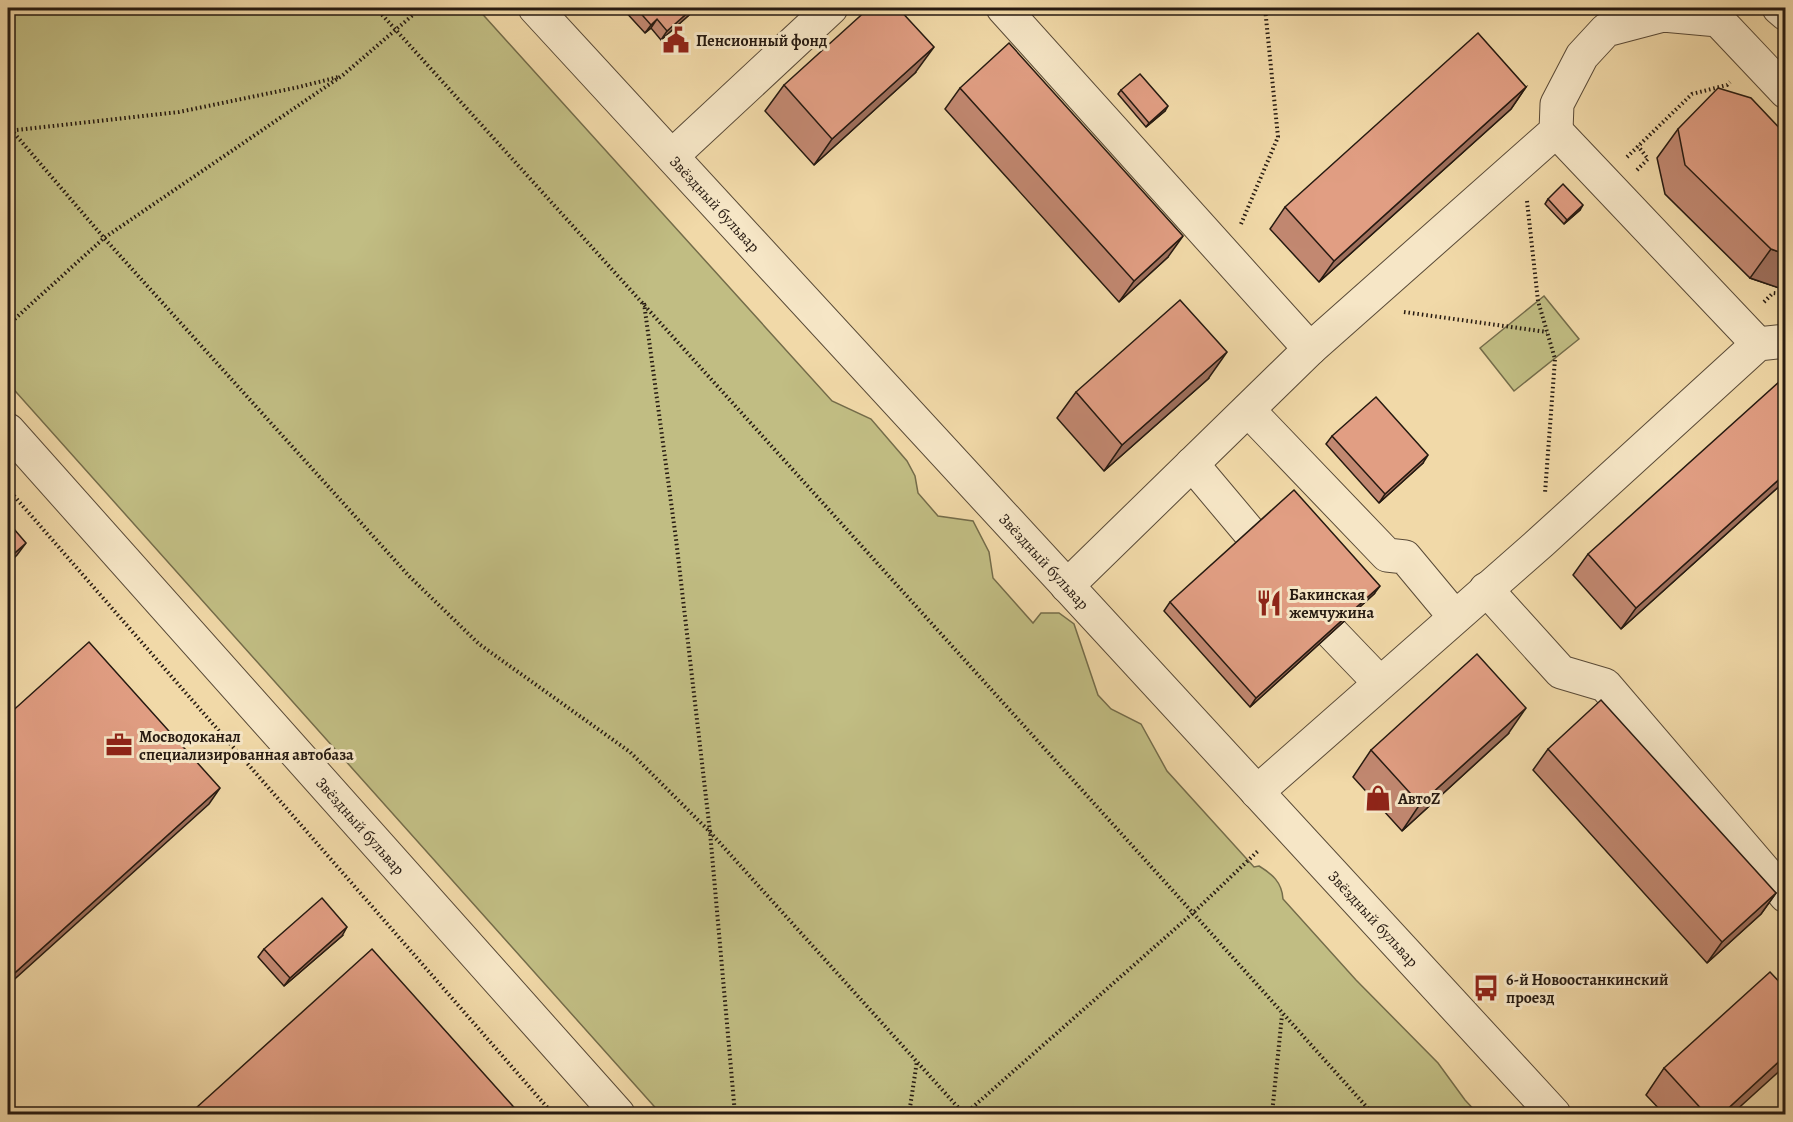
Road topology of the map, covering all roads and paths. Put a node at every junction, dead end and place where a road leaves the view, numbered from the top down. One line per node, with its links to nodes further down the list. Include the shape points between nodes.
1 (376, 8): 9 (path)
2 (421, 8): 9 (path)
3 (535, 8): 18 (street, Звёздный бульвар)
4 (831, 8): 18 (street)
5 (1003, 8): 22 (street)
6 (1265, 8): 22 (path, via 1278,137)
7 (1779, 8): 8 (street)
8 (1785, 14)
9 (396, 30): 10 (path); 24 (path)
10 (343, 75): 16 (path, via 179,112); 21 (path)
11 (1733, 78): 12 (path, via 1727,85)
12 (1713, 88): 14 (path); 19 (path, via 1692,94)
13 (1785, 92): 17 (street, via 1718,20 1663,15 1606,30 1582,56 1557,104)
14 (1717, 93)
15 (8, 126): 16 (path)
16 (10, 131): 21 (path)
17 (1556, 131): 20 (street); 27 (street)
18 (672, 156): 35 (street, Звёздный бульвар)
19 (1625, 158)
20 (1522, 160): 23 (street); 26 (path, via 1538,302)
21 (104, 238): 25 (path); 41 (path, via 409,576 479,644 630,752)
22 (1227, 258): 28 (street)
23 (1371, 295): 26 (path, via 1403,312); 28 (street)
24 (644, 303): 41 (path); 44 (path)
25 (8, 325)
26 (1547, 332): 34 (path, via 1555,359)
27 (1772, 343): 34 (street)
28 (1310, 349): 29 (street)
29 (1248, 410): 31 (street); 37 (street, via 1387,555 1405,557)
30 (8, 430): 48 (street, Звёздный бульвар)
31 (1192, 464): 33 (street); 35 (street)
32 (8, 489): 47 (path)
33 (1250, 533)
34 (1541, 542): 36 (street)
35 (1067, 586): 40 (street, Звёздный бульвар)
36 (1486, 589): 37 (street); 43 (street, via 1561,672 1605,685)
37 (1455, 617): 39 (street)
38 (1332, 633): 39 (street)
39 (1380, 683): 40 (street)
40 (1257, 792): 54 (street, Звёздный бульвар)
41 (710, 832): 46 (path); 49 (path)
42 (1258, 851): 44 (path)
43 (1785, 896)
44 (1194, 913): 45 (path); 51 (path)
45 (1282, 1014): 52 (path); 53 (path)
46 (917, 1060): 50 (path); 51 (path)
47 (554, 1114)
48 (618, 1114)
49 (735, 1114)
50 (909, 1114)
51 (964, 1114)
52 (1272, 1114)
53 (1373, 1114)
54 (1554, 1114)

